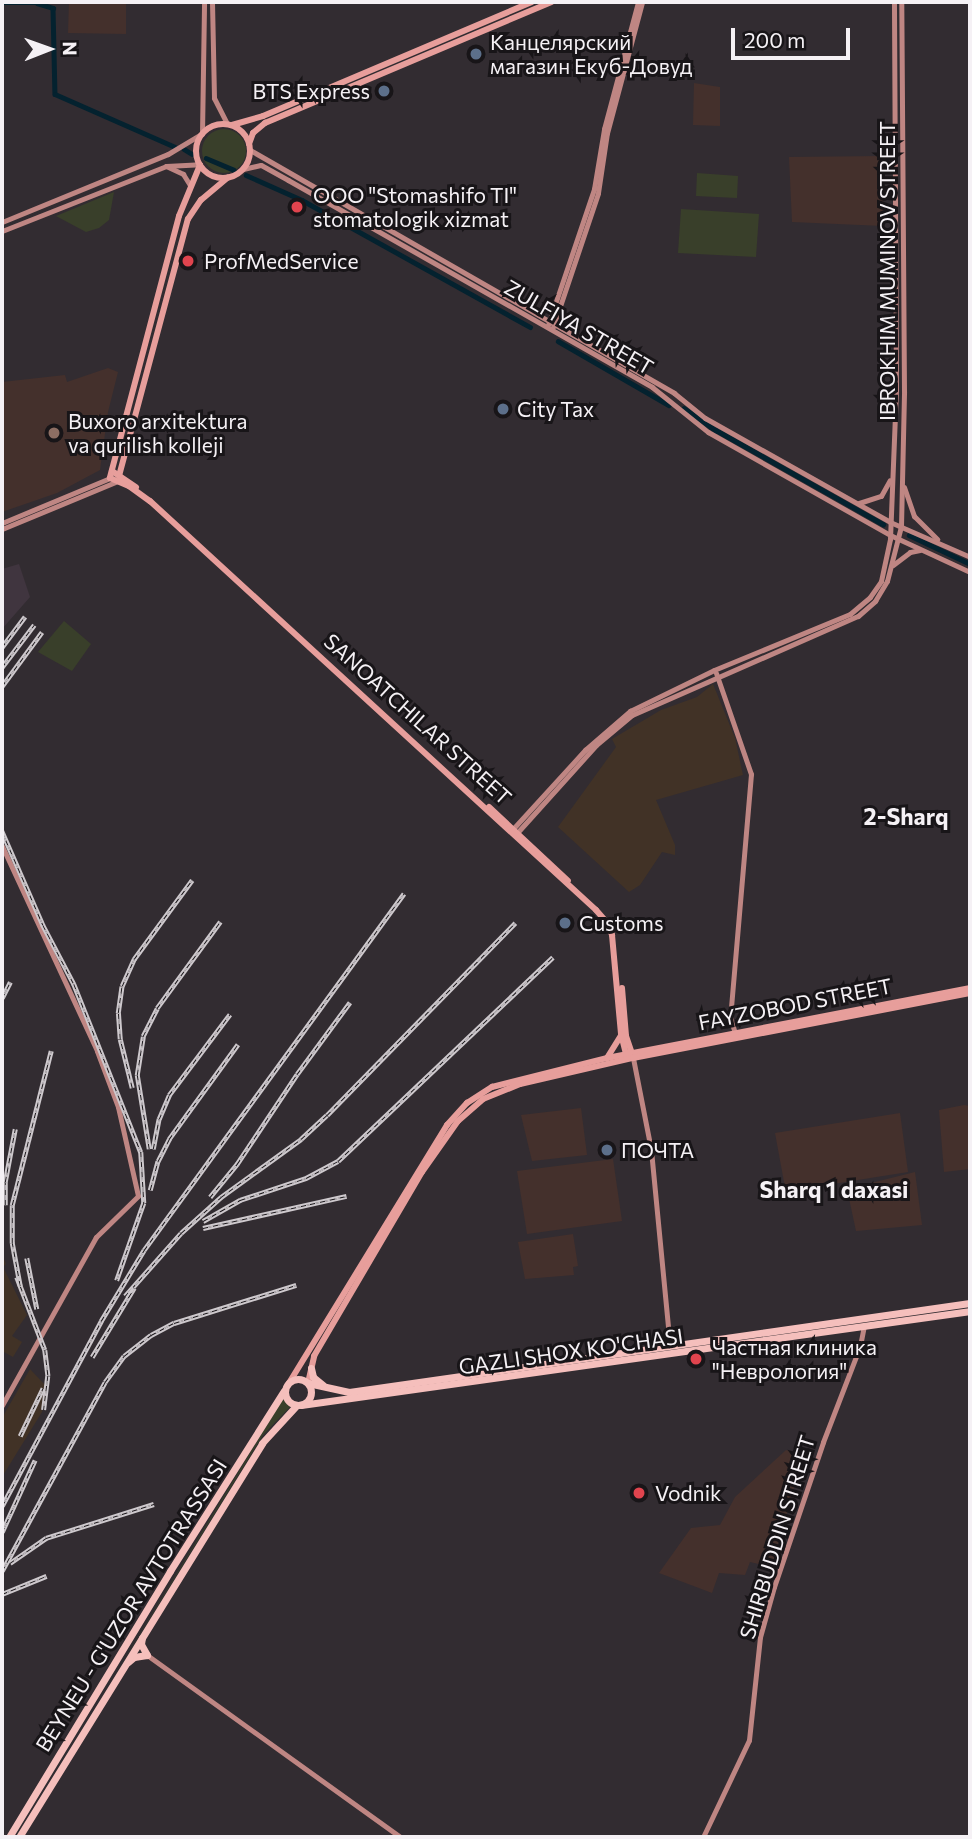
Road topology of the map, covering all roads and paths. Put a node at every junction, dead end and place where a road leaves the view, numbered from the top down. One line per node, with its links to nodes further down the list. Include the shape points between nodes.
1 (204, 2): 10 (main road)
2 (212, 2): 9 (main road, via 214,98)
3 (532, 2): 8 (main road)
4 (552, 2): 8 (main road)
5 (640, 2): 24 (main road, via 607,133 598,193)
6 (894, 2): 25 (main road, IBROKHIM MUMINOV STREET)
7 (901, 2): 26 (main road, IBROKHIM MUMINOV STREET)
8 (479, 28): 9 (main road, via 263,116); 11 (main road, via 265,123 253,133)
9 (230, 125): 10 (main road, via 210,127); 11 (main road, via 240,130)
10 (202, 134): 12 (main road, via 197,149); 17 (main road, via 168,155)
11 (249, 147): 14 (main road); 21 (main road, ZULFIYA STREET)
12 (200, 164): 13 (main road); 15 (main road, via 209,174); 16 (main road)
13 (166, 166): 16 (main road, via 183,174); 18 (main road)
14 (243, 169): 15 (main road); 21 (main road, ZULFIYA STREET, via 261,165)
15 (228, 177): 23 (main road, via 201,200 188,219)
16 (190, 185): 22 (main road)
17 (38, 206): 18 (main road); 19 (main road)
18 (41, 215): 20 (main road)
19 (2, 222)
20 (2, 231)
21 (427, 255): 24 (main road, ZULFIYA STREET)
22 (163, 277): 23 (main road); 28 (main road)
23 (171, 280): 28 (main road)
24 (551, 326): 30 (main road, ZULFIYA STREET); 35 (main road, ZULFIYA STREET, via 664,394 694,424)
25 (896, 390): 26 (main road); 27 (main road, IBROKHIM MUMINOV STREET)
26 (904, 391): 29 (main road, IBROKHIM MUMINOV STREET)
27 (892, 474): 30 (main road, via 881,496); 31 (main road, IBROKHIM MUMINOV STREET)
28 (115, 476): 32 (main road); 34 (main road); 43 (main road, SANOATCHILAR STREET, via 150,501)
29 (902, 477): 33 (main road, IBROKHIM MUMINOV STREET); 37 (main road, via 914,516)
30 (858, 503): 31 (main road, ZULFIYA STREET)
31 (890, 522): 33 (main road, ZULFIYA STREET); 35 (main road, IBROKHIM MUMINOV STREET)
32 (2, 523)
33 (901, 526): 36 (main road, IBROKHIM MUMINOV STREET); 37 (main road, ZULFIYA STREET)
34 (2, 530)
35 (890, 535): 36 (main road, ZULFIYA STREET); 42 (main road, IBROKHIM MUMINOV STREET, via 881,581 859,607)
36 (899, 539): 38 (main road, ZULFIYA STREET); 40 (main road, IBROKHIM MUMINOV STREET)
37 (942, 544): 39 (main road, ZULFIYA STREET)
38 (922, 549): 40 (main road); 41 (main road, ZULFIYA STREET)
39 (969, 554)
40 (893, 565): 42 (main road, IBROKHIM MUMINOV STREET, via 883,591 858,616)
41 (970, 572)
42 (715, 673): 43 (main road, via 618,725); 46 (main road, via 751,774 730,1017)
43 (513, 833): 47 (main road, SANOATCHILAR STREET, via 608,924)
44 (2, 846): 61 (main road, via 97,1051 118,1107 138,1196 96,1237)
45 (970, 990): 46 (main road, FAYZOBOD STREET)
46 (735, 1036): 48 (main road, FAYZOBOD STREET)
47 (623, 1038): 48 (main road, SANOATCHILAR STREET); 49 (main road); 50 (main road)
48 (630, 1055): 49 (main road); 50 (main road); 55 (main road, via 651,1150)
49 (617, 1056): 50 (main road)
50 (607, 1062): 51 (main road, via 520,1084 483,1099 458,1121)
51 (382, 1236): 56 (main road); 58 (main road)
52 (970, 1303): 55 (highway, GAZLI SHOX KO'CHASI)
53 (970, 1311): 54 (highway, GAZLI SHOX KO'CHASI)
54 (864, 1326): 62 (highway, GAZLI SHOX KO'CHASI); 72 (main road, SHIRBUDDIN STREET, via 760,1637 749,1740)
55 (670, 1346): 59 (highway, GAZLI SHOX KO'CHASI, via 349,1392)
56 (311, 1368): 57 (main road); 59 (highway, via 313,1377)
57 (308, 1382): 58 (highway, via 298,1379); 59 (highway, GAZLI SHOX KO'CHASI); 62 (highway, via 310,1396)
58 (289, 1383): 60 (highway)
59 (329, 1390)
60 (284, 1391): 62 (highway, via 287,1401); 68 (highway, BEYNEU - G'UZOR AVTOTRASSASI, via 170,1571)
61 (2, 1405)
62 (298, 1406): 63 (highway, via 269,1433)
63 (250, 1462): 64 (highway); 65 (highway)
64 (251, 1472)
65 (142, 1637): 66 (highway); 67 (highway)
66 (147, 1655): 67 (highway); 71 (main road)
67 (125, 1664): 68 (highway)
68 (65, 1754): 69 (highway, BEYNEU - G'UZOR AVTOTRASSASI); 70 (highway)
69 (9, 1837)
70 (19, 1837)
71 (400, 1837)
72 (703, 1837)

